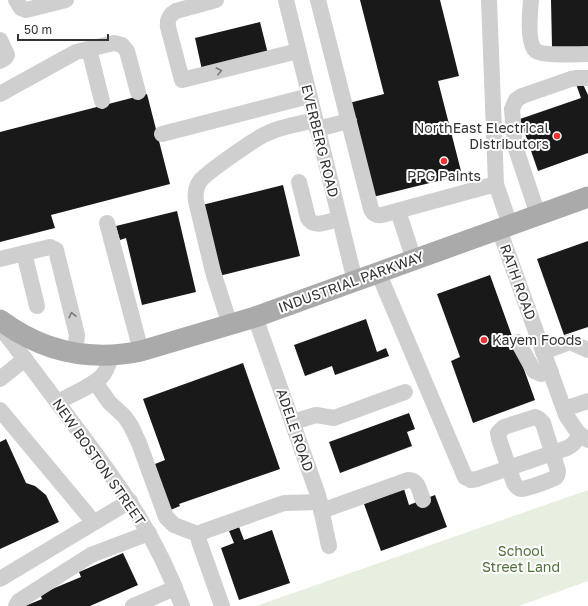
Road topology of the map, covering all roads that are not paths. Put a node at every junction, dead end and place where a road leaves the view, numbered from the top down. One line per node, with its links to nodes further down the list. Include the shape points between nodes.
1 (16, 0): 2 (street, via 21,8 26,10)
2 (66, 0)
3 (216, 0): 10 (street, one-way to 10, via 178,10 168,19 182,80)
4 (286, 0): 10 (street, EVERBERG ROAD)
5 (318, 0): 18 (street)
6 (489, 0): 22 (street, RATH ROAD)
7 (530, 0): 11 (street, via 530,42 535,50 545,54)
8 (0, 40): 12 (street, via 7,54)
9 (89, 49): 14 (street, via 114,43 124,46); 15 (street, via 76,52); 17 (street)
10 (298, 51): 16 (street, EVERBERG ROAD)
11 (588, 54)
12 (0, 61)
13 (588, 78): 25 (street, via 571,79 522,96 514,104 512,111 515,149)
14 (138, 92)
15 (0, 94)
16 (309, 96): 19 (street, EVERBERG ROAD); 20 (street)
17 (102, 101)
18 (349, 121): 19 (street); 24 (street, via 372,210 379,215)
19 (316, 124): 26 (street, EVERBERG ROAD); 37 (street, via 274,130 263,135 206,175 198,184 196,201 213,272)
20 (162, 134)
21 (299, 182): 26 (street, via 311,222 317,224)
22 (496, 184): 24 (street); 28 (street, RATH ROAD)
23 (588, 198): 25 (main road, INDUSTRIAL PARKWAY)
24 (398, 211): 31 (street)
25 (538, 215): 28 (main road, INDUSTRIAL PARKWAY)
26 (340, 219): 33 (street, EVERBERG ROAD)
27 (107, 222): 42 (street)
28 (505, 227): 31 (main road, INDUSTRIAL PARKWAY); 43 (street, RATH ROAD)
29 (24, 253): 30 (street); 34 (street); 44 (street, one-way to 29, via 77,335 57,251 50,247)
30 (0, 259)
31 (414, 260): 32 (main road, INDUSTRIAL PARKWAY)
32 (378, 272): 33 (main road, INDUSTRIAL PARKWAY); 58 (street, via 464,474 474,480)
33 (355, 281): 35 (main road, INDUSTRIAL PARKWAY)
34 (38, 306)
35 (255, 317): 37 (main road, INDUSTRIAL PARKWAY); 55 (street, ADELE ROAD)
36 (0, 320): 44 (main road, INDUSTRIAL PARKWAY, via 38,343)
37 (230, 324): 42 (main road, INDUSTRIAL PARKWAY)
38 (0, 327): 40 (street, NEW BOSTON STREET)
39 (518, 342): 47 (street, via 534,371 541,374)
40 (6, 347): 46 (street, NEW BOSTON STREET)
41 (588, 350): 43 (street, via 570,342)
42 (141, 351): 45 (main road, INDUSTRIAL PARKWAY)
43 (543, 352): 47 (street, RATH ROAD)
44 (75, 353): 45 (main road, INDUSTRIAL PARKWAY)
45 (111, 356): 49 (street, via 108,368)
46 (25, 359): 48 (street); 52 (street, NEW BOSTON STREET)
47 (551, 372): 53 (street, RATH ROAD)
48 (0, 379)
49 (95, 382): 52 (street); 64 (street, via 131,426 166,517 174,525)
50 (405, 392): 55 (street, via 334,418 316,415)
51 (588, 401): 53 (street)
52 (57, 402): 60 (street, NEW BOSTON STREET)
53 (564, 409): 56 (street, RATH ROAD, via 571,424)
54 (0, 410): 62 (street)
55 (293, 422): 61 (street, ADELE ROAD)
56 (584, 438): 57 (street)
57 (553, 453): 58 (street); 58 (street, via 558,469 557,476 552,479 520,488 516,486); 58 (street, via 540,419 518,422 502,428 498,434)
58 (509, 468)
59 (423, 500): 61 (street, via 417,484 413,480 408,480)
60 (130, 501): 62 (street); 63 (street, NEW BOSTON STREET)
61 (321, 507): 64 (street, via 284,503); 65 (street, ADELE ROAD)
62 (93, 522): 66 (street)
63 (149, 533): 67 (street, NEW BOSTON STREET); 68 (street, via 83,559 19,601)
64 (200, 535): 71 (street, via 199,542)
65 (329, 546)
66 (0, 579)
67 (175, 588): 69 (street); 70 (street, NEW BOSTON STREET)
68 (16, 606)
69 (133, 606)
70 (182, 606)
71 (222, 606)

